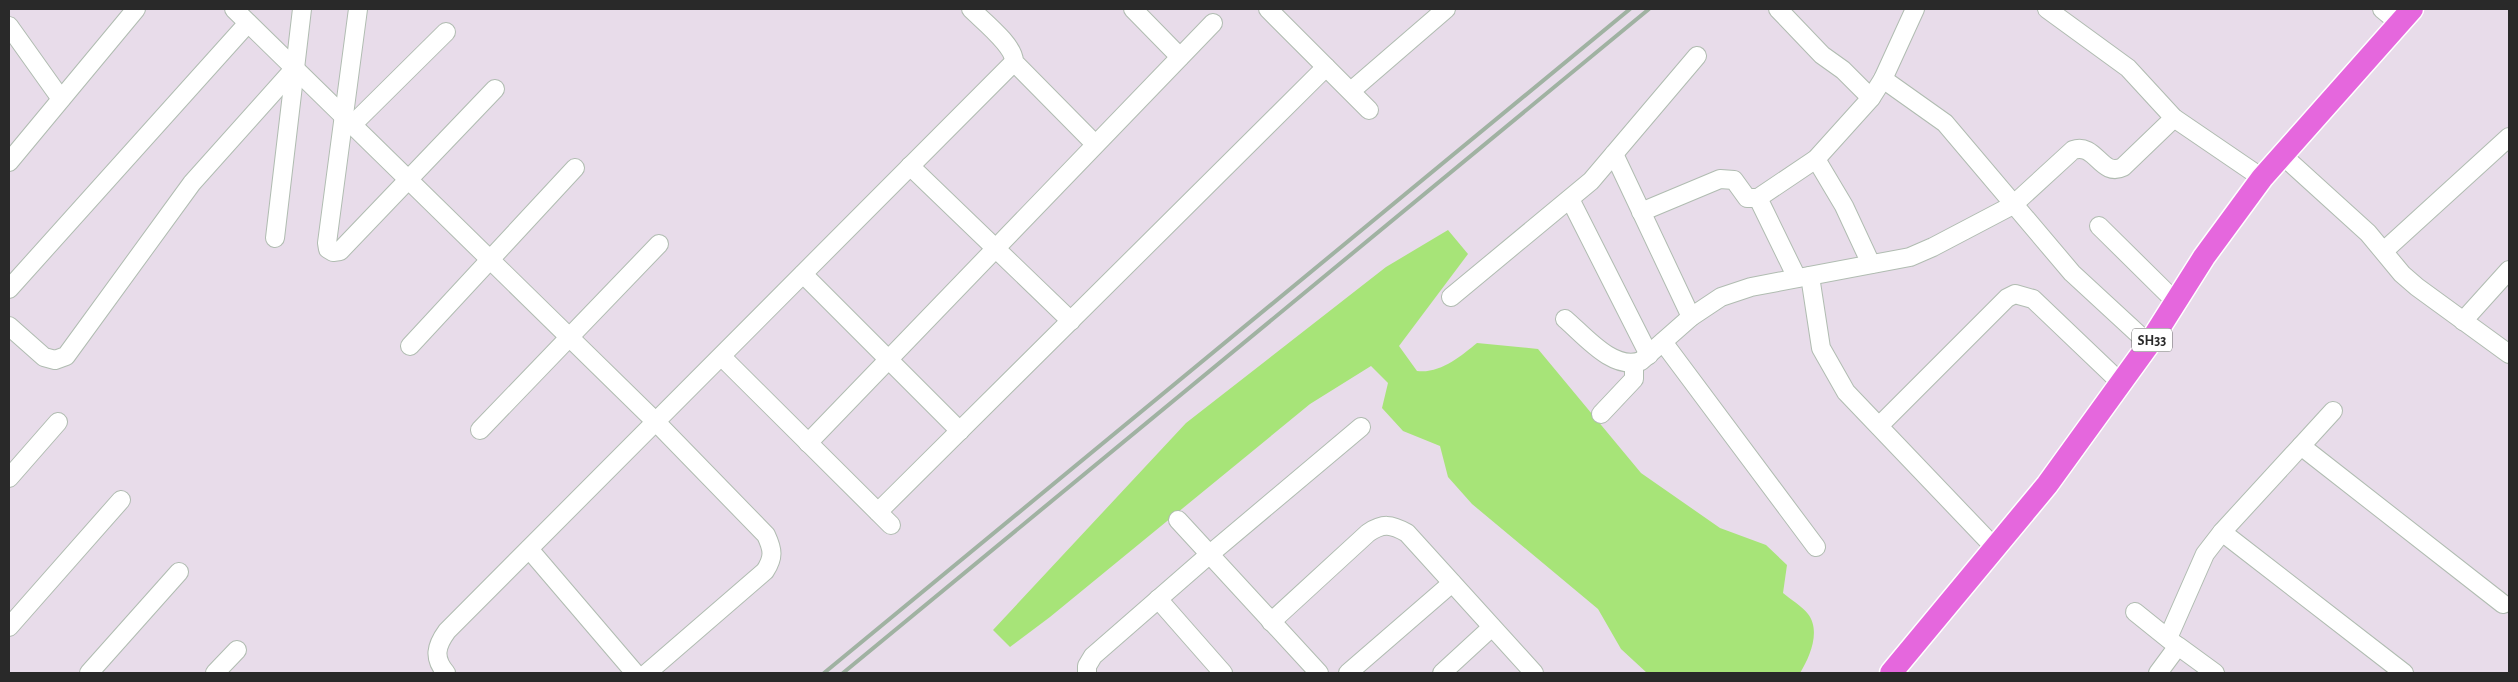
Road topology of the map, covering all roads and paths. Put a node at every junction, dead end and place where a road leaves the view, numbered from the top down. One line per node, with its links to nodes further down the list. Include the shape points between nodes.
1 (135, 9): 27 (street)
2 (234, 9): 13 (street)
3 (302, 9): 22 (street)
4 (358, 9): 30 (street)
5 (971, 9): 20 (street, via 1009,47)
6 (1133, 9): 19 (street)
7 (1268, 9): 21 (street)
8 (1446, 9): 25 (street)
9 (1778, 9): 26 (street, via 1822,56 1843,70)
10 (1915, 9): 23 (street)
11 (2048, 9): 29 (street, via 2128,68)
12 (2398, 14): 34 (main road, SH33)
13 (248, 23): 22 (street); 55 (street)
14 (1213, 23): 19 (street)
15 (9, 26): 17 (street)
16 (446, 32): 30 (street)
17 (14, 44): 27 (street)
18 (1698, 56): 33 (street)
19 (1180, 57): 32 (street)
20 (1014, 62): 32 (street); 37 (street)
21 (1326, 67): 25 (street); 60 (street)
22 (294, 69): 30 (street); 46 (street); 62 (street, via 192,183 66,356 55,360 44,357)
23 (1883, 79): 26 (street); 43 (street, via 1944,123)
24 (495, 89): 40 (street)
25 (1350, 91): 28 (street)
26 (1871, 98): 35 (street)
27 (61, 100): 36 (street)
28 (1369, 110)
29 (2174, 118): 39 (street); 43 (street, via 2124,167 2117,170 2110,170 2089,150 2073,150)
30 (348, 121): 40 (street); 40 (street, via 328,249 340,252)
31 (2509, 137): 49 (street)
32 (1095, 144): 48 (street)
33 (1614, 154): 42 (street); 44 (street)
34 (2282, 155): 39 (main road, SH33); 49 (street)
35 (1816, 159): 41 (street); 51 (street, via 1844,206)
36 (9, 162)
37 (910, 166): 48 (street); 53 (street)
38 (575, 168): 50 (street)
39 (2262, 178): 57 (main road, SH33, via 2204,257)
40 (409, 180): 50 (street)
41 (1758, 198): 44 (street, via 1747,198 1734,180 1720,179); 54 (street)
42 (1570, 199): 56 (street); 70 (street)
43 (2012, 205): 51 (street, via 1933,248 1910,257); 65 (street, via 2072,273)
44 (1642, 212): 58 (street)
45 (2099, 226): 57 (street)
46 (275, 238)
47 (659, 244): 63 (street)
48 (996, 248): 60 (street); 69 (street)
49 (2385, 250): 61 (street, via 2402,274)
50 (490, 259): 63 (street); 66 (street)
51 (1872, 264): 54 (street)
52 (2509, 270): 61 (street)
53 (803, 274): 68 (street); 69 (street)
54 (1803, 277): 58 (street, via 1751,287 1721,297); 76 (street, via 1822,348 1846,392)
55 (9, 289)
56 (1451, 297)
57 (2176, 302): 65 (main road, SH33)
58 (1691, 317): 64 (street)
59 (1565, 319): 70 (street, via 1611,358 1626,364)
60 (1071, 321): 79 (street)
61 (2463, 321): 67 (street)
62 (9, 326)
63 (570, 337): 75 (street); 78 (street)
64 (1663, 342): 70 (street); 88 (street)
65 (2149, 344): 71 (main road, SH33)
66 (410, 346)
67 (2509, 354)
68 (722, 357): 75 (street); 80 (street)
69 (888, 359): 79 (street); 80 (street)
70 (1641, 359): 73 (street, via 1634,379)
71 (2121, 383): 76 (street, via 2033,298 2015,294 2007,298); 90 (main road, SH33)
72 (2333, 411): 81 (street)
73 (1601, 414)
74 (58, 422): 82 (street)
75 (657, 423): 89 (street); 106 (street, via 766,535 773,550 766,571)
76 (1879, 426): 90 (street)
77 (1361, 427): 91 (street)
78 (480, 430)
79 (960, 430): 84 (street)
80 (808, 442): 84 (street)
81 (2301, 446): 87 (street); 95 (street)
82 (9, 478)
83 (121, 500): 98 (street)
84 (878, 512): 86 (street)
85 (1178, 520): 91 (street)
86 (891, 525)
87 (2222, 532): 100 (street, via 2196,571); 116 (street)
88 (1816, 547)
89 (529, 549): 104 (street, via 437,644 436,658); 105 (street)
90 (1996, 549): 113 (main road, SH33)
91 (1210, 554): 94 (street); 97 (street)
92 (179, 572): 102 (street)
93 (1452, 583): 97 (street, via 1407,533 1393,525 1380,525); 99 (street); 110 (street)
94 (1158, 598): 107 (street, via 1093,656); 108 (street)
95 (2503, 604)
96 (2135, 612): 100 (street)
97 (1272, 622): 109 (street)
98 (9, 627)
99 (1492, 627): 111 (street); 112 (street)
100 (2173, 642): 114 (street); 115 (street)
101 (237, 650): 103 (street)
102 (89, 673)
103 (215, 673)
104 (446, 673)
105 (636, 673)
106 (647, 673)
107 (1087, 673)
108 (1223, 673)
109 (1319, 673)
110 (1348, 673)
111 (1442, 673)
112 (1534, 673)
113 (1891, 673)
114 (2158, 673)
115 (2215, 673)
116 (2404, 673)

